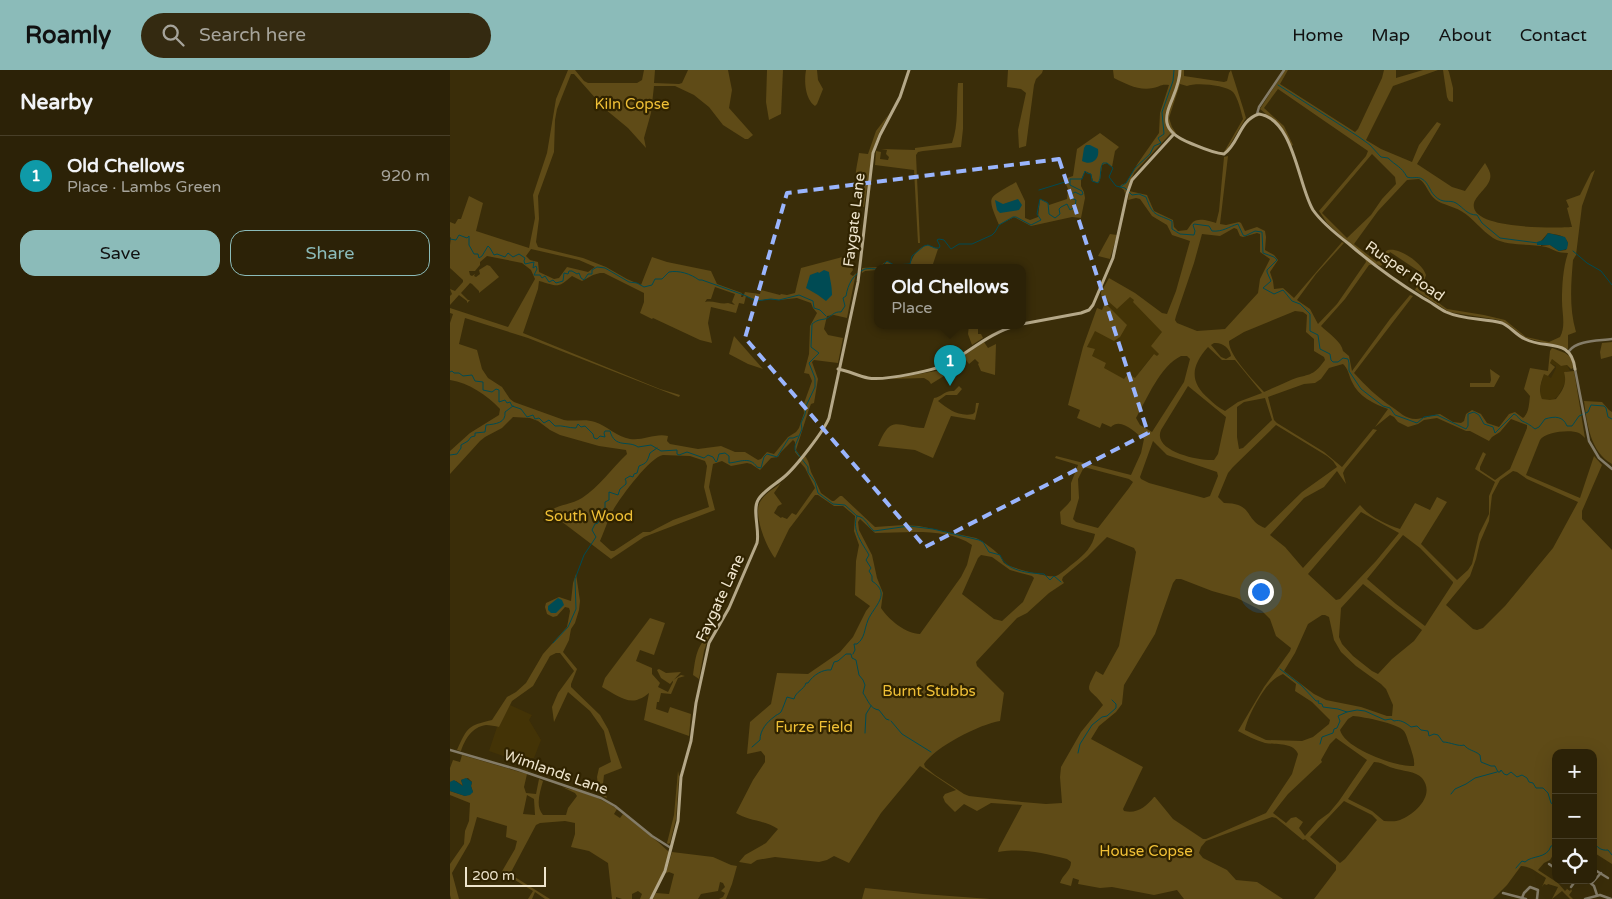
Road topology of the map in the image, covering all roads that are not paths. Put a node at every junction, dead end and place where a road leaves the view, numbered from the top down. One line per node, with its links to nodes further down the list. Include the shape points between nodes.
1 (909, 70): 10 (street, Faygate Lane, via 900,98 873,153 859,273)
2 (1180, 70): 5 (street, via 1166,117)
3 (1284, 70): 4 (street)
4 (1257, 114): 5 (street, via 1246,122 1230,150 1224,154); 9 (street, Rusper Road, via 1269,118 1283,132 1317,214 1392,278 1446,312 1502,323 1526,340)
5 (1174, 135): 6 (street, via 1136,174 1128,191 1114,258 1093,305 1080,313)
6 (1026, 323)
7 (1004, 329): 10 (street, via 934,370 876,379)
8 (1612, 339): 9 (street, via 1583,344)
9 (1569, 351): 11 (street)
10 (838, 369): 14 (street, Faygate Lane, via 828,421 786,476 757,501 755,549 730,608 710,641)
11 (1575, 369): 12 (street, via 1587,436 1592,448)
12 (1612, 469)
13 (450, 750): 14 (street, Wimlands Lane, via 601,798)
14 (671, 848): 27 (street, Faygate Lane, via 665,873)
15 (1549, 864): 16 (street)
16 (1552, 866)
17 (1597, 871): 18 (street)
18 (1601, 873): 19 (street); 20 (street)
19 (1597, 878)
20 (1608, 878)
21 (1575, 884): 23 (street)
22 (1592, 884): 25 (street)
23 (1571, 888)
24 (1504, 893): 26 (street)
25 (1597, 894): 30 (street); 31 (street)
26 (1522, 898): 28 (street); 29 (street, via 1530,887 1537,890)
27 (651, 899)
28 (1526, 899)
29 (1538, 899)
30 (1585, 899)
31 (1611, 899)

